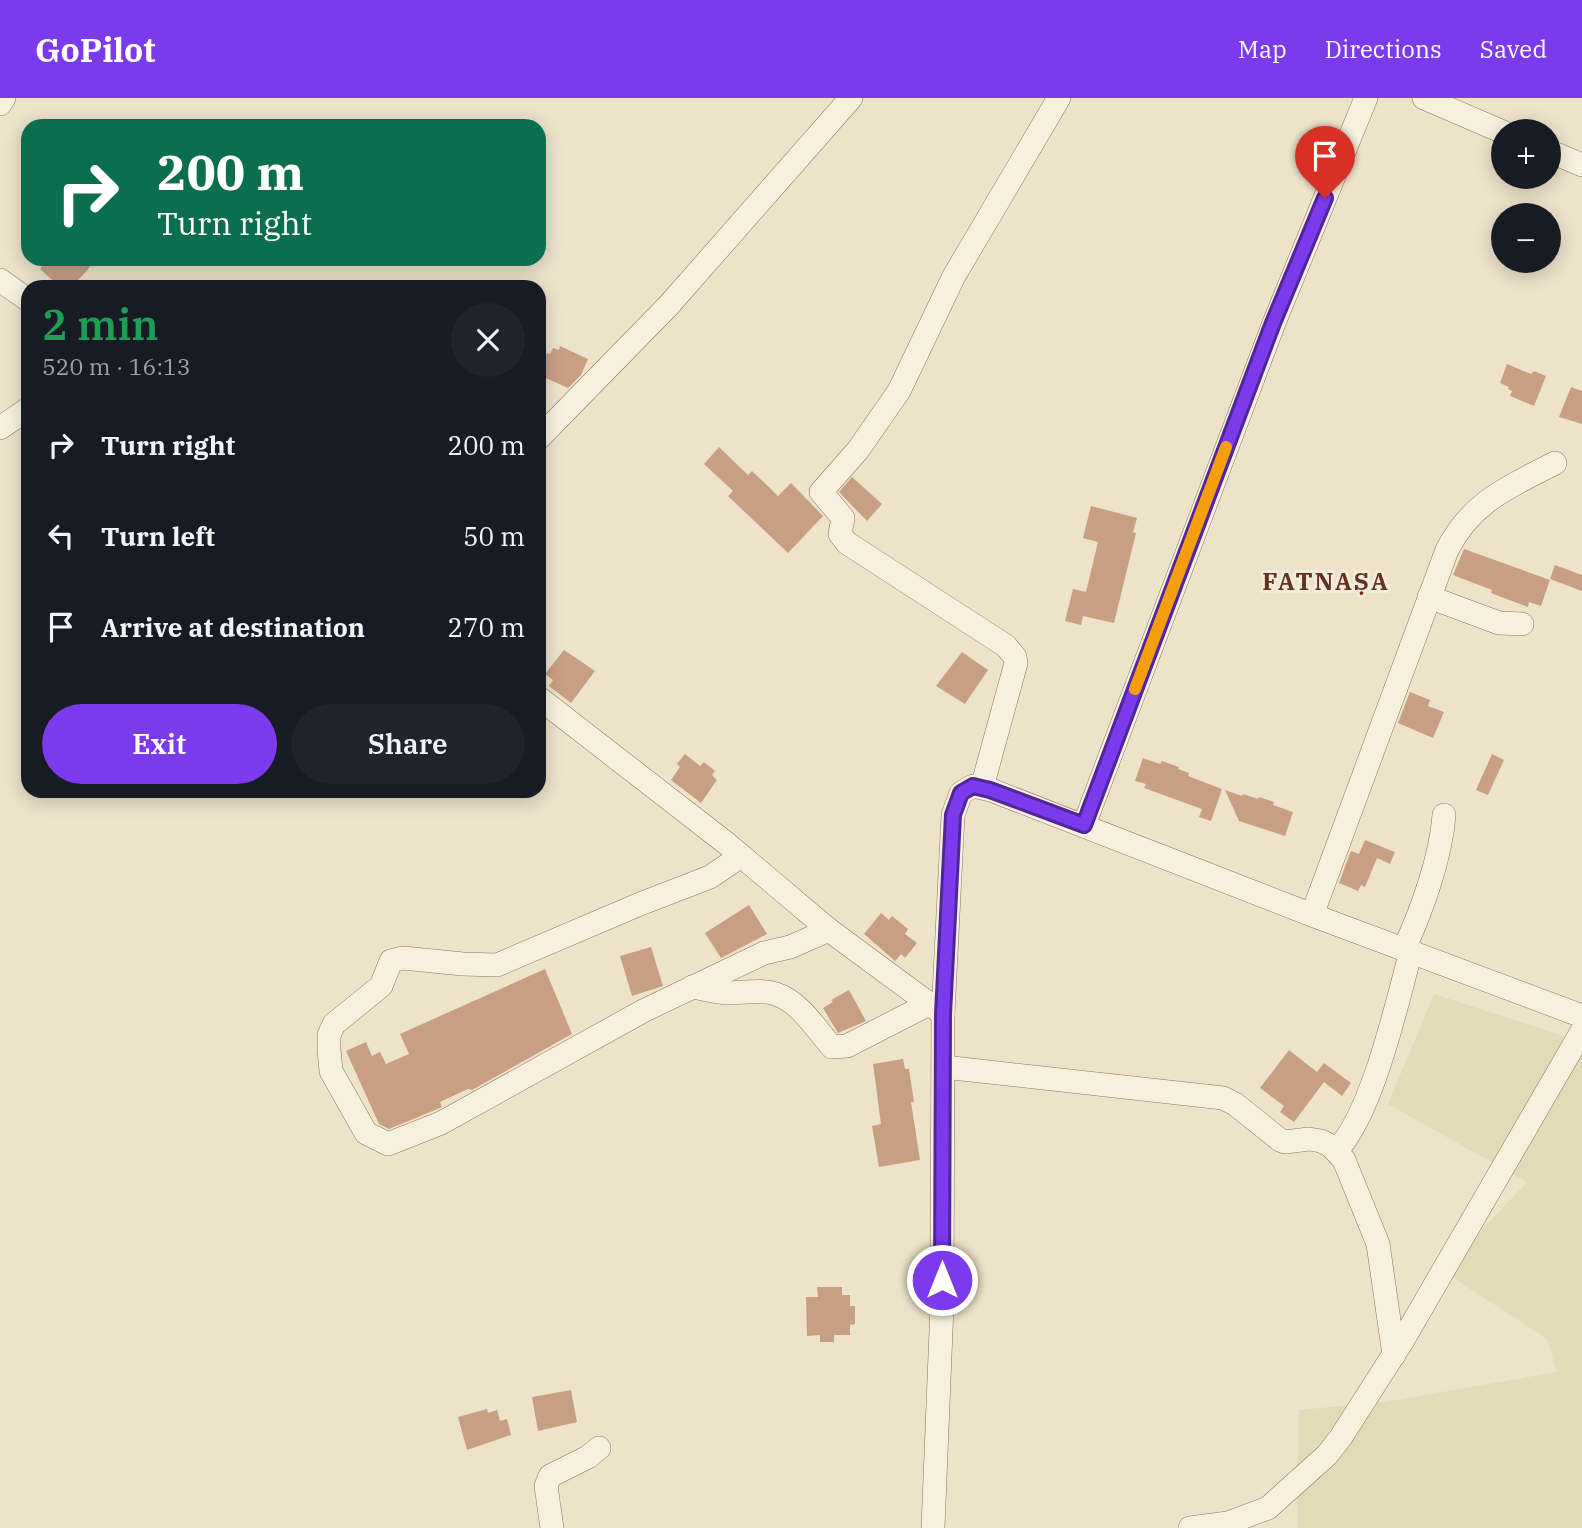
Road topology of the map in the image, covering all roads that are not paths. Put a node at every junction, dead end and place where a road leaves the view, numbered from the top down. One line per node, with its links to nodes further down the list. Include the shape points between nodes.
1 (4, 98): 6 (street)
2 (851, 98): 14 (street, via 669,305)
3 (1059, 98): 19 (street, via 954,276 899,391 858,450 821,492 843,518 840,534 847,543 997,639 1015,657)
4 (1366, 98): 21 (street, via 1273,323)
5 (1424, 98): 7 (street)
6 (0, 104)
7 (1491, 127)
8 (1561, 156): 9 (street)
9 (1582, 165)
10 (0, 280): 11 (street)
11 (21, 295)
12 (21, 414): 13 (street)
13 (0, 428)
14 (546, 431)
15 (1555, 463): 16 (street, via 1483,502 1464,522 1447,550)
16 (1429, 597): 17 (street, via 1499,623); 23 (street)
17 (1522, 624)
18 (546, 703): 22 (street)
19 (982, 788): 21 (street); 27 (street, via 973,786 961,793 953,815)
20 (1444, 815): 25 (street)
21 (1084, 825): 23 (street)
22 (741, 856): 24 (street); 26 (street, via 710,877 497,965 391,961 381,986 334,1024 329,1035 331,1071 366,1133 388,1144 441,1123)
23 (1312, 915): 25 (street)
24 (829, 930): 26 (street, via 806,942 764,953); 27 (street)
25 (1408, 950): 28 (street); 31 (street, via 1370,1088 1353,1129)
26 (692, 987): 27 (street, via 721,993 776,994 818,1028 832,1047 847,1046)
27 (935, 1009): 30 (street)
28 (1582, 1016)
29 (1582, 1031): 32 (street)
30 (944, 1067): 31 (street, via 1223,1098 1280,1140 1316,1140); 35 (street, via 942,1306)
31 (1336, 1151): 32 (street, via 1362,1200 1378,1244)
32 (1394, 1355): 36 (street, via 1341,1437 1276,1501 1256,1514)
33 (598, 1448): 34 (street, via 550,1476 546,1486)
34 (552, 1528)
35 (933, 1528)
36 (1191, 1528)

